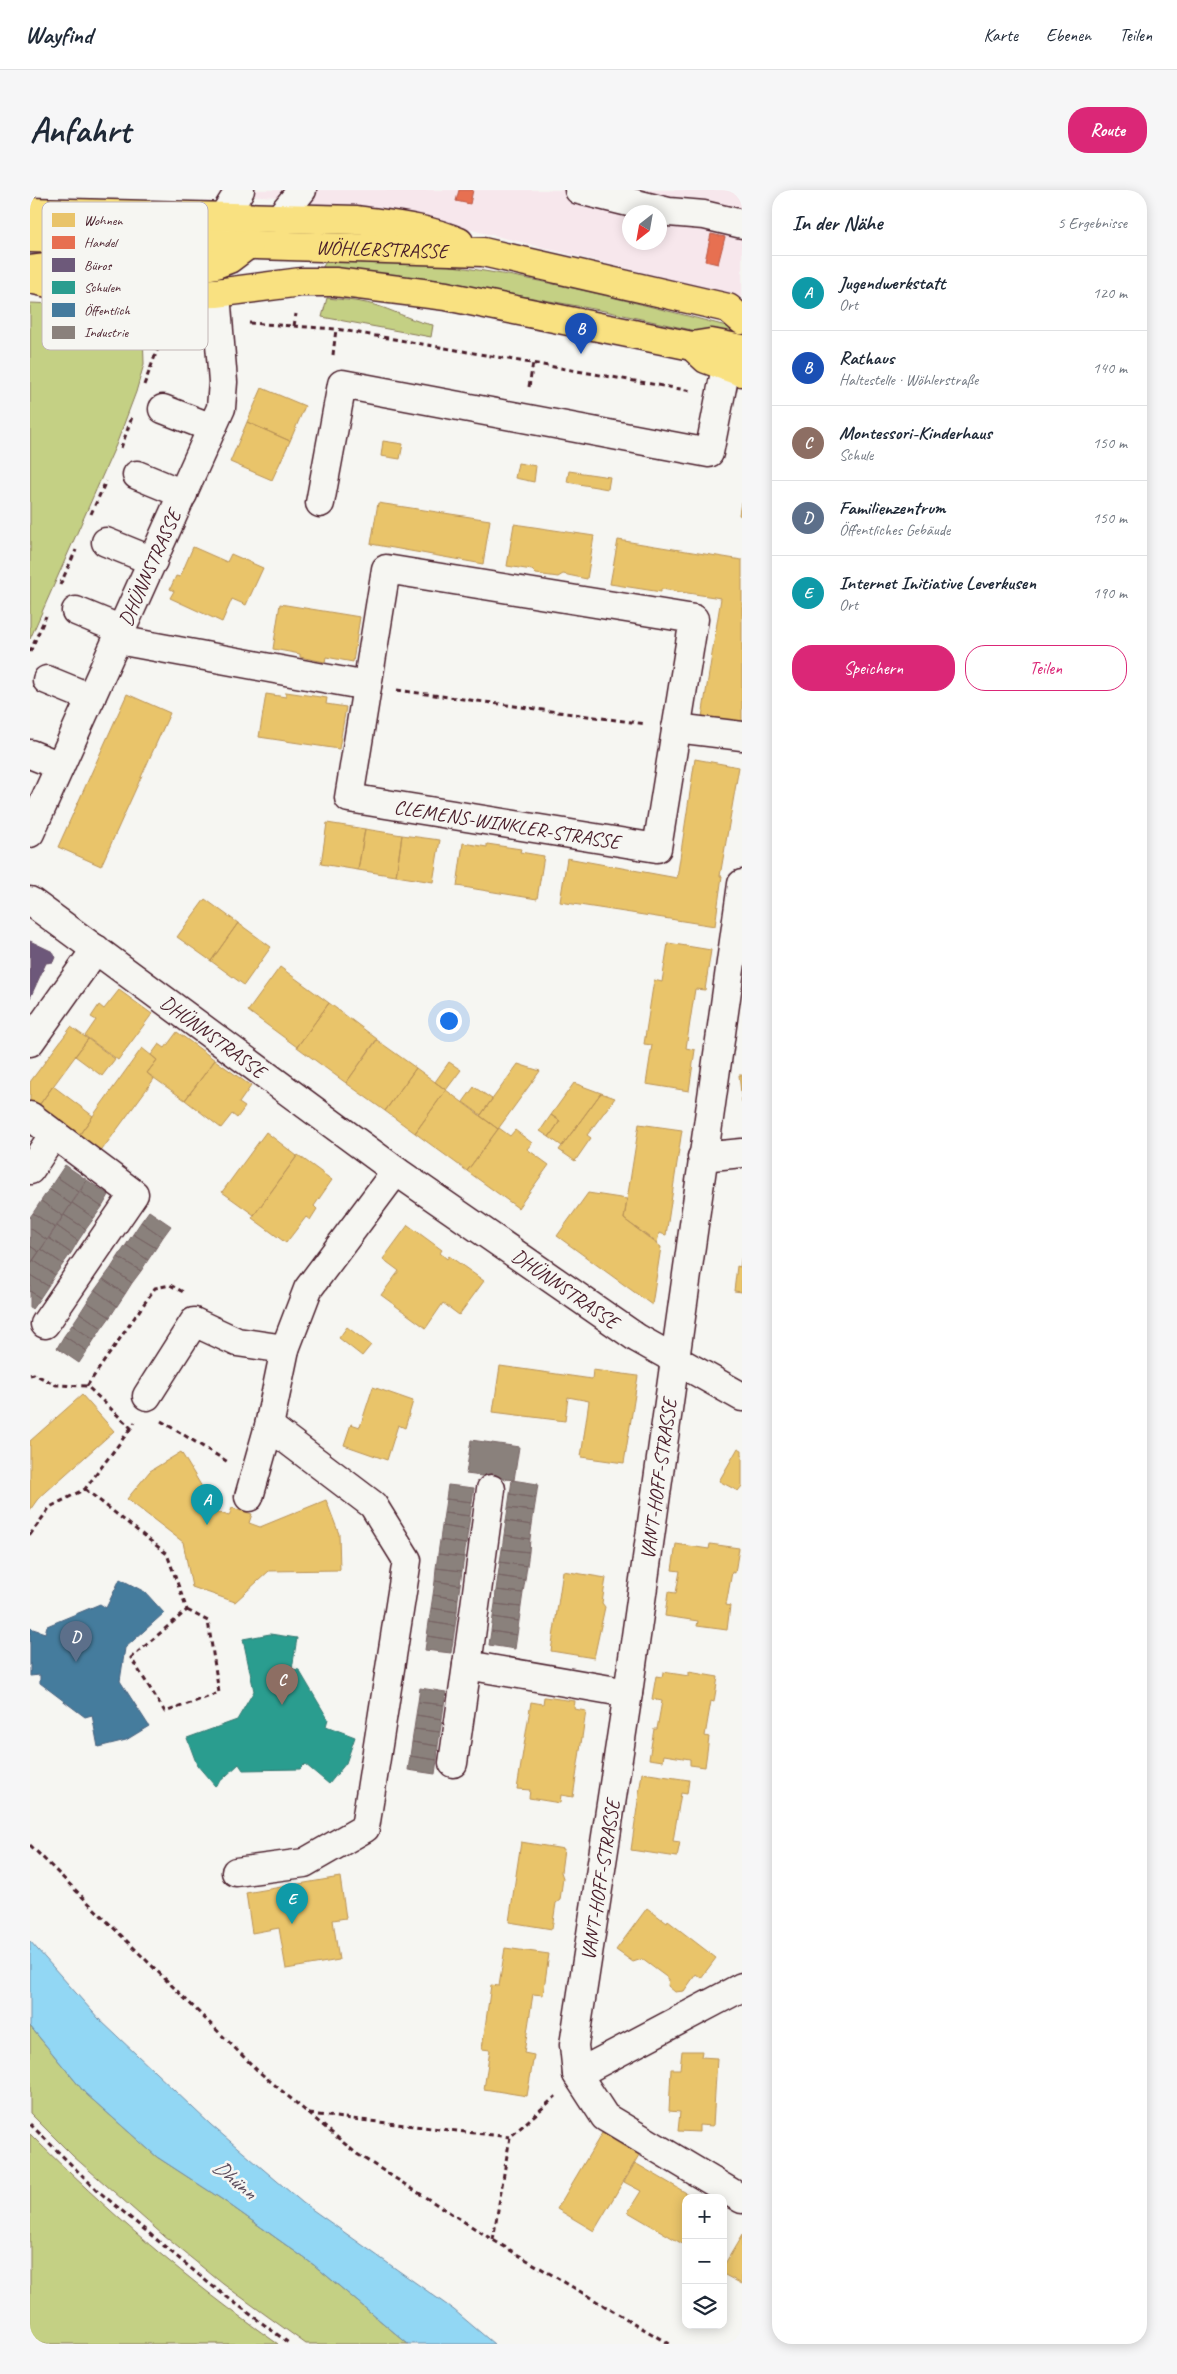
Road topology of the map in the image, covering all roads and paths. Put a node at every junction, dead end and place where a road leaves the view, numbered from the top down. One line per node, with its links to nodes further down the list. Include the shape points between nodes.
1 (240, 190): 5 (street)
2 (302, 190): 6 (street)
3 (579, 190): 7 (street, via 668,212 704,215)
4 (208, 217): 5 (main road)
5 (223, 217): 6 (main road); 8 (street)
6 (280, 217): 10 (main road); 11 (main road, via 392,225 449,237)
7 (742, 224)
8 (208, 236)
9 (208, 243): 10 (main road, WÖHLERSTRASSE)
10 (248, 245): 11 (main road, WÖHLERSTRASSE); 12 (main road)
11 (484, 252): 15 (main road, WÖHLERSTRASSE)
12 (208, 265)
13 (208, 293): 14 (main road, WÖHLERSTRASSE)
14 (216, 293): 16 (main road, WÖHLERSTRASSE, via 300,282 335,282 446,296 692,346 711,343); 18 (street, DHÜNNSTRASSE, via 223,382 221,408)
15 (737, 310)
16 (737, 362): 21 (street, via 709,453 342,384)
17 (163, 409): 18 (street)
18 (212, 428): 20 (street, DHÜNNSTRASSE)
19 (137, 475): 20 (street)
20 (183, 494): 23 (street, DHÜNNSTRASSE)
21 (320, 504)
22 (106, 542): 23 (street)
23 (153, 561): 25 (street, DHÜNNSTRASSE)
24 (76, 611): 25 (street)
25 (120, 635): 27 (street); 28 (street, DHÜNNSTRASSE)
26 (47, 680): 28 (street)
27 (367, 686): 29 (path); 29 (street, CLEMENS-WINKLER-STRASSE, via 386,569 694,619); 29 (street, CLEMENS-WINKLER-STRASSE, via 349,798 657,848)
28 (92, 698): 32 (street, DHÜNNSTRASSE)
29 (676, 728): 30 (street)
30 (742, 736)
31 (30, 754): 32 (street)
32 (60, 766): 33 (street, DHÜNNSTRASSE)
33 (30, 833)
34 (742, 884): 41 (street, VAN'T-HOFF-STRASSE)
35 (30, 901): 36 (street, DHÜNNSTRASSE)
36 (96, 949): 37 (street); 43 (street, DHÜNNSTRASSE)
37 (30, 1042)
38 (30, 1116): 39 (street)
39 (54, 1134): 42 (street); 44 (street, via 134,1194)
40 (742, 1153): 41 (street)
41 (702, 1157): 46 (street, VAN'T-HOFF-STRASSE)
42 (30, 1170)
43 (396, 1171): 45 (street, via 308,1289); 46 (street, DHÜNNSTRASSE, via 637,1338)
44 (45, 1324)
45 (285, 1349): 49 (street, via 237,1342 194,1322); 51 (street)
46 (674, 1359): 50 (street, DHÜNNSTRASSE); 59 (street, VAN'T-HOFF-STRASSE)
47 (30, 1375): 48 (path)
48 (56, 1385)
49 (147, 1396)
50 (742, 1397)
51 (269, 1426): 55 (street); 62 (street, via 373,1505 407,1560 365,1828 304,1863)
52 (131, 1428): 53 (path)
53 (85, 1489): 56 (path, via 50,1507); 57 (path, via 167,1554)
54 (491, 1489): 58 (street)
55 (249, 1497)
56 (30, 1535)
57 (188, 1610): 57 (path, via 131,1658 165,1712 219,1693 208,1621)
58 (467, 1665): 59 (street); 60 (street)
59 (628, 1693): 64 (street, VAN'T-HOFF-STRASSE, via 574,2045)
60 (453, 1763)
61 (30, 1845): 65 (path, via 258,2071)
62 (236, 1872)
63 (742, 1987): 64 (street)
64 (577, 2074): 67 (path, via 546,2108); 68 (street, via 605,2117)
65 (308, 2114): 67 (path); 69 (path, via 357,2154)
66 (30, 2124): 70 (path, via 96,2190 211,2285)
67 (510, 2137): 69 (path)
68 (742, 2199)
69 (493, 2240): 71 (path)
70 (290, 2344)
71 (669, 2344)

